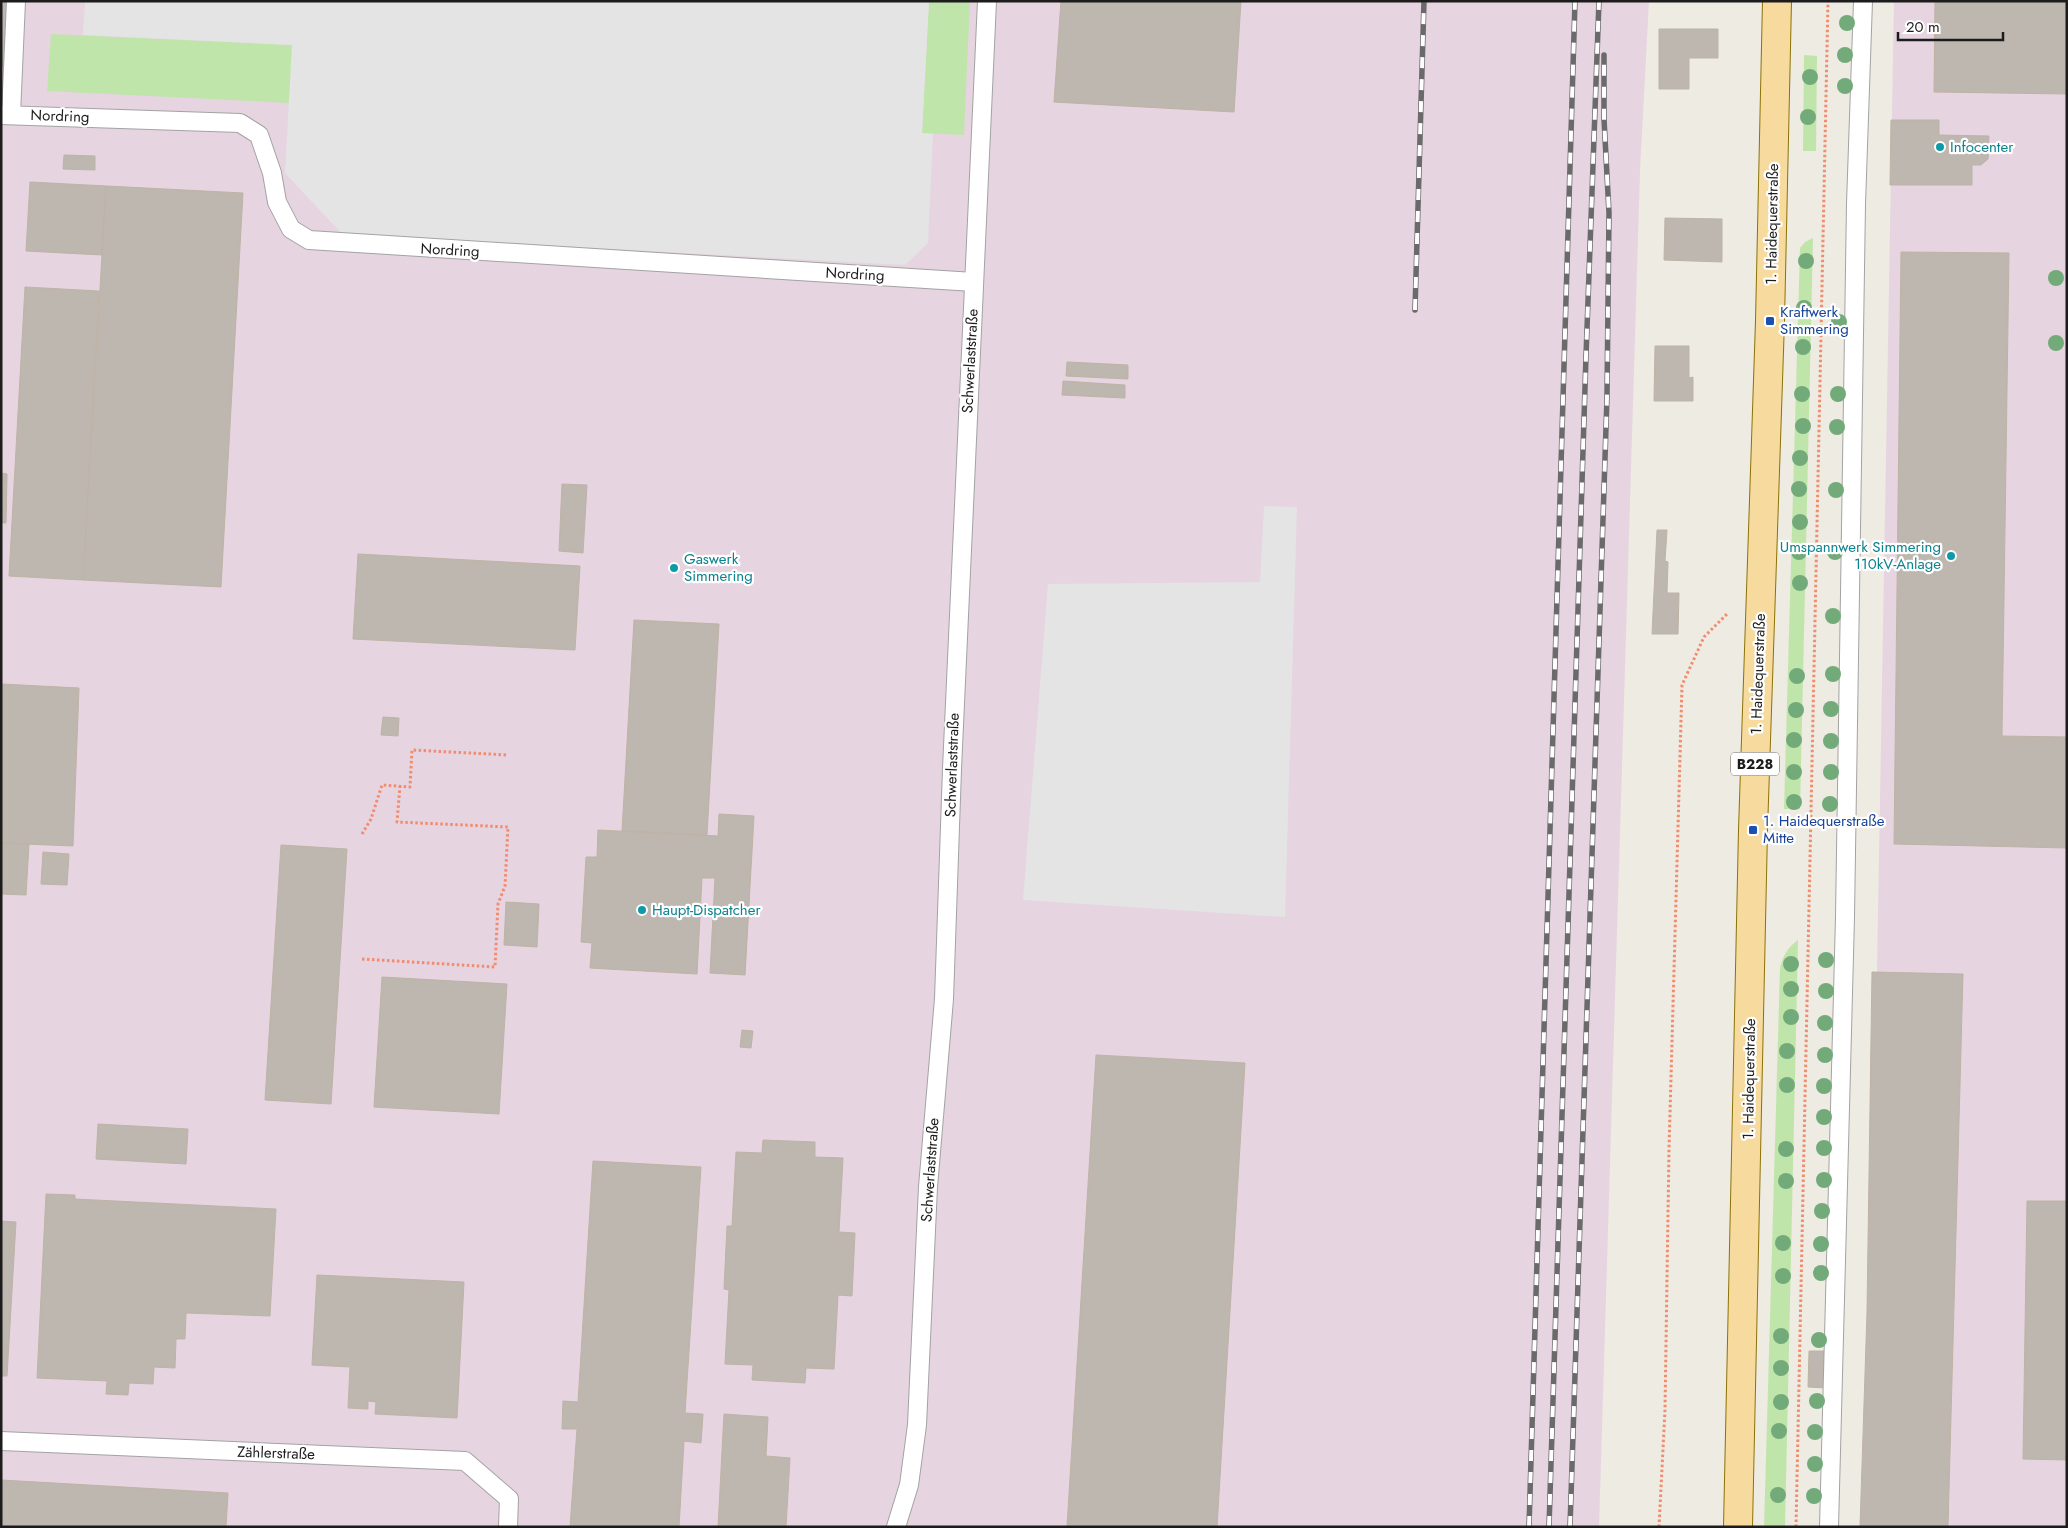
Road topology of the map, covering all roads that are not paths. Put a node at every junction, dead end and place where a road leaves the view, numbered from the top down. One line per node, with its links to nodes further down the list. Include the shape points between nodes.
1 (16, 1): 5 (lane)
2 (987, 1): 6 (lane, Schwerlaststraße)
3 (1777, 1): 10 (main road, 1. Haidequerstraße / B228, via 1753,830)
4 (1863, 1): 11 (lane, via 1856,204 1845,917)
5 (6, 114): 6 (lane, Nordring, via 240,123 259,135 272,173 277,202 291,229 309,240)
6 (974, 282): 9 (lane, Schwerlaststraße, via 944,999 928,1187 916,1425 909,1485)
7 (1, 1441): 8 (lane, Zählerstraße, via 465,1461 509,1499)
8 (508, 1527)
9 (896, 1527)
10 (1738, 1527)
11 (1830, 1527)

